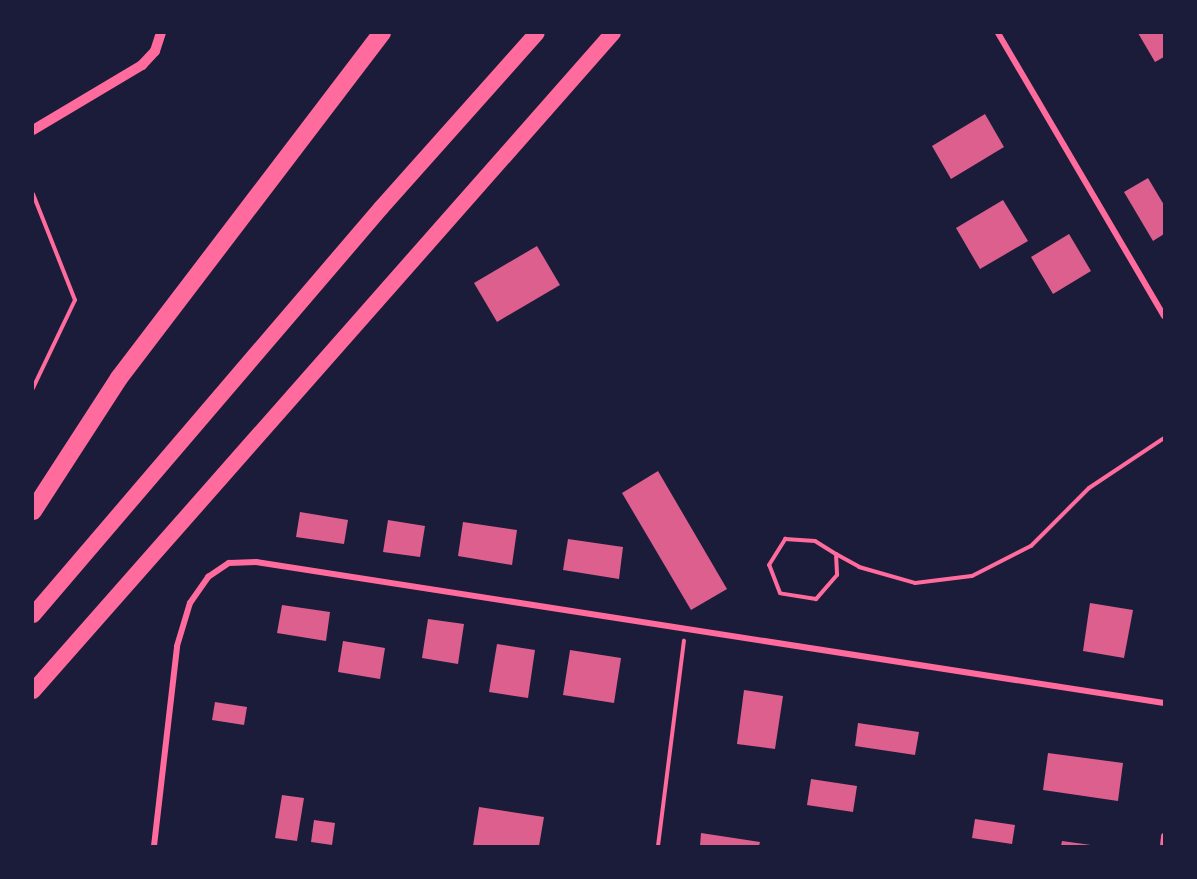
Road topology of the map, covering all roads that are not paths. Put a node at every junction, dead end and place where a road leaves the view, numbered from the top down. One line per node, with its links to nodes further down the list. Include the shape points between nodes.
1 (161, 33): 6 (street, via 155,51 142,64)
2 (382, 33): 8 (highway, via 119,378)
3 (537, 33): 9 (highway, via 381,208)
4 (613, 33): 10 (highway)
5 (998, 33): 7 (street)
6 (33, 130)
7 (1164, 316)
8 (33, 511)
9 (33, 615)
10 (33, 691)
11 (1164, 703): 13 (street, via 256,562 229,563 208,577 190,603 177,646)
12 (1164, 836): 14 (street)
13 (154, 846)
14 (1163, 846)

